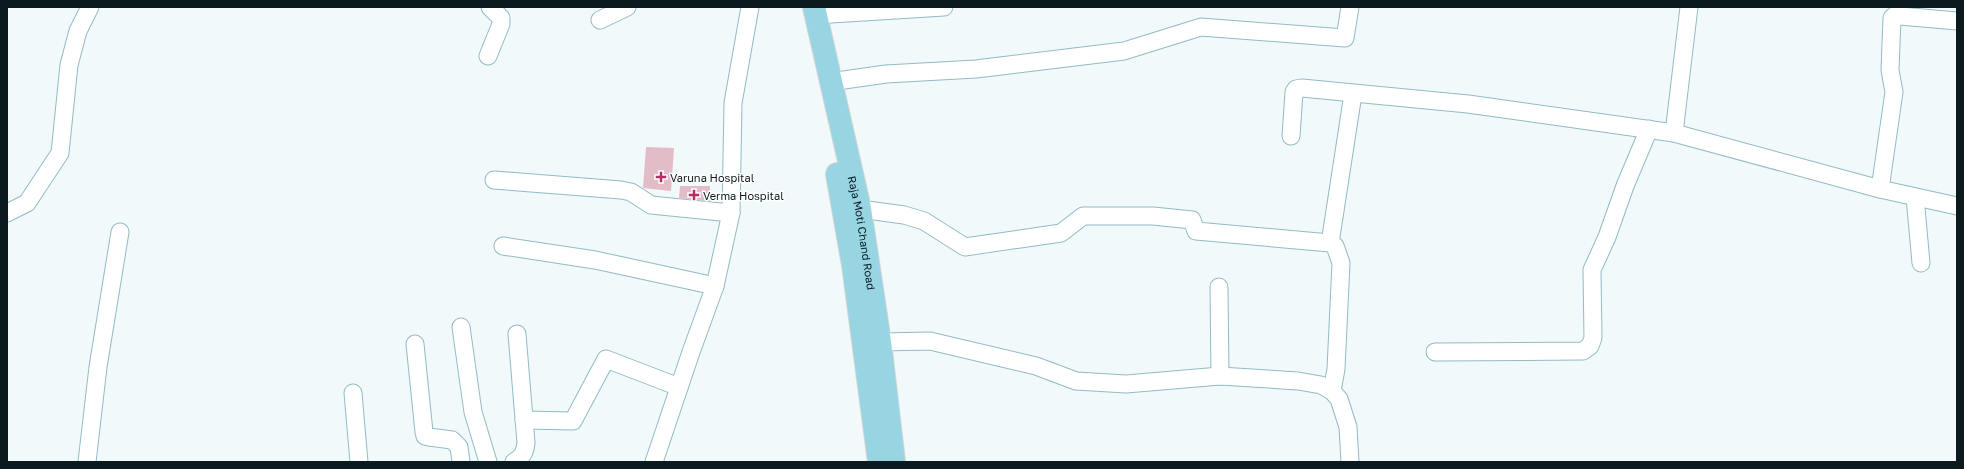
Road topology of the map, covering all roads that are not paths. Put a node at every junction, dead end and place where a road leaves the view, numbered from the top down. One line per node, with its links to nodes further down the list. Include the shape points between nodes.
1 (90, 7): 23 (street, via 78,31 69,65 60,153 27,203)
2 (490, 7): 11 (street, via 501,18 501,24)
3 (627, 7): 9 (street)
4 (746, 7): 22 (street, via 733,103)
5 (944, 7): 8 (street)
6 (1350, 7): 12 (street, via 1345,38 1201,27 1124,51 976,69 886,74)
7 (1689, 7): 15 (street)
8 (810, 10): 12 (main road, Raja Moti Chand Road); 46 (main road, via 810,58 839,185 853,265)
9 (600, 20)
10 (1957, 21): 18 (street, via 1900,16 1892,18 1890,70 1894,92)
11 (488, 56)
12 (830, 82): 21 (main road, Raja Moti Chand Road)
13 (1353, 94): 14 (street, via 1468,104); 16 (street, via 1296,89); 25 (street)
14 (1649, 129): 15 (street); 34 (street, via 1608,237 1592,270 1593,338 1590,346 1583,351)
15 (1674, 133): 18 (street)
16 (1291, 136)
17 (494, 180): 22 (street, via 621,190 631,192 651,205)
18 (1880, 189): 19 (street)
19 (1915, 197): 20 (street); 27 (street)
20 (1957, 206)
21 (860, 209): 25 (street, via 904,215 924,221 965,247 1061,234 1083,216 1153,216 1192,220 1196,231); 32 (main road, Raja Moti Chand Road)
22 (730, 213): 28 (street)
23 (7, 214)
24 (120, 232): 40 (street, via 98,367)
25 (1330, 243): 37 (street, via 1335,246 1341,263)
26 (503, 246): 28 (street, via 595,260)
27 (1921, 263)
28 (716, 286): 36 (street)
29 (1219, 287): 35 (street)
30 (461, 328): 43 (street, via 473,412)
31 (517, 334): 39 (street)
32 (880, 342): 35 (street, via 930,341 1036,366 1076,381 1126,384); 47 (main road, Raja Moti Chand Road)
33 (415, 344): 42 (street, via 425,436 452,440 459,447)
34 (1435, 352)
35 (1220, 376): 37 (street, via 1298,381 1322,385)
36 (679, 387): 39 (street, via 606,359 574,421); 45 (street)
37 (1332, 391): 48 (street, via 1339,399 1348,427)
38 (354, 393): 41 (street)
39 (524, 420): 44 (street, via 525,449 521,458)
40 (87, 462)
41 (358, 462)
42 (461, 462)
43 (488, 462)
44 (514, 462)
45 (654, 462)
46 (879, 462)
47 (894, 462)
48 (1350, 462)

